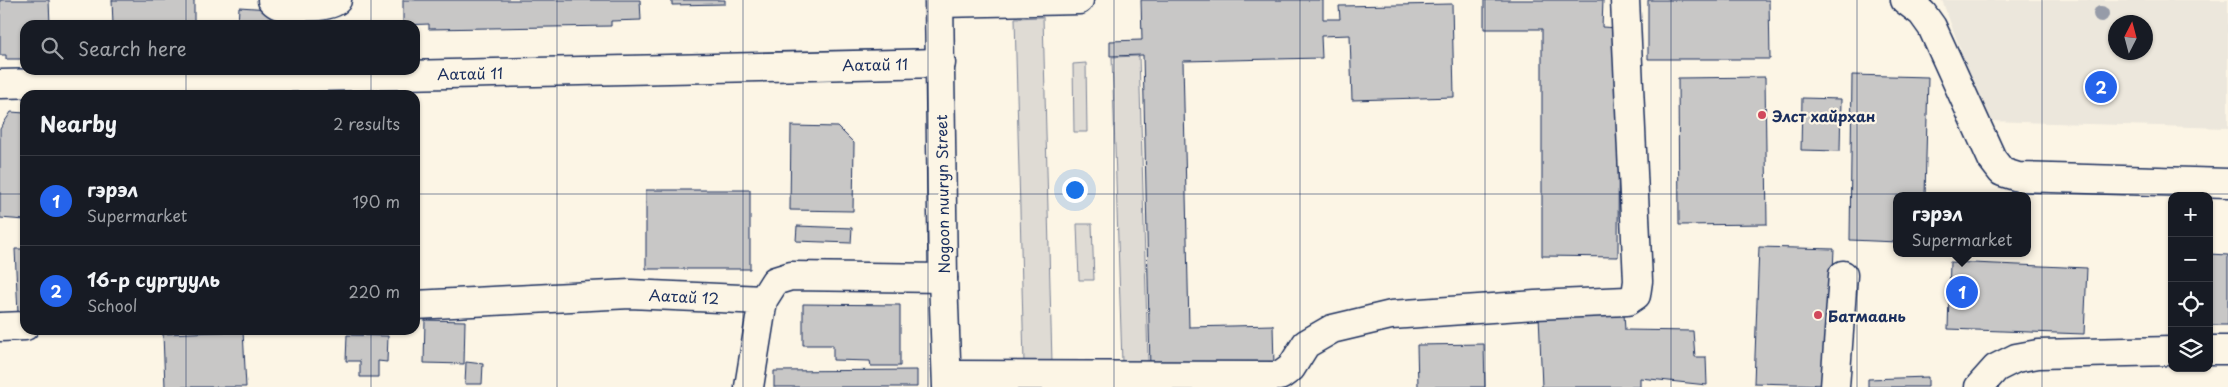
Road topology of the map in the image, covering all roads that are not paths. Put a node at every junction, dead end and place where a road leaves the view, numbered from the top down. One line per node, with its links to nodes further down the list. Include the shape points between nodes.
1 (272, 0): 2 (street, via 279,5 325,7)
2 (337, 0)
3 (1079, 0): 6 (street)
4 (1625, 0): 21 (street, via 1638,281 1636,294 1627,301 1391,315 1332,329 1306,344 1291,368 1280,376)
5 (1905, 0): 11 (street, via 1922,13 1932,28 1992,158 2002,172 2018,177)
6 (940, 2): 7 (street, Nogoon nuuryn Street)
7 (941, 62): 8 (street, Ααταй 11); 13 (street, Nogoon nuuryn Street)
8 (420, 74)
9 (385, 75): 10 (street, Ααταй 11)
10 (0, 84)
11 (2228, 183)
12 (1843, 275): 23 (street)
13 (943, 278): 14 (street, via 790,276 775,282); 21 (street, Nogoon nuuryn Street)
14 (763, 300): 15 (street, Ααταй 12, via 630,294); 22 (street)
15 (420, 305)
16 (20, 326): 17 (street)
17 (0, 327)
18 (2213, 350): 19 (street)
19 (2228, 350)
20 (2168, 351): 24 (street, via 2038,354 2016,358 1996,368)
21 (947, 381)
22 (749, 387)
23 (1835, 387)
24 (1979, 387)

